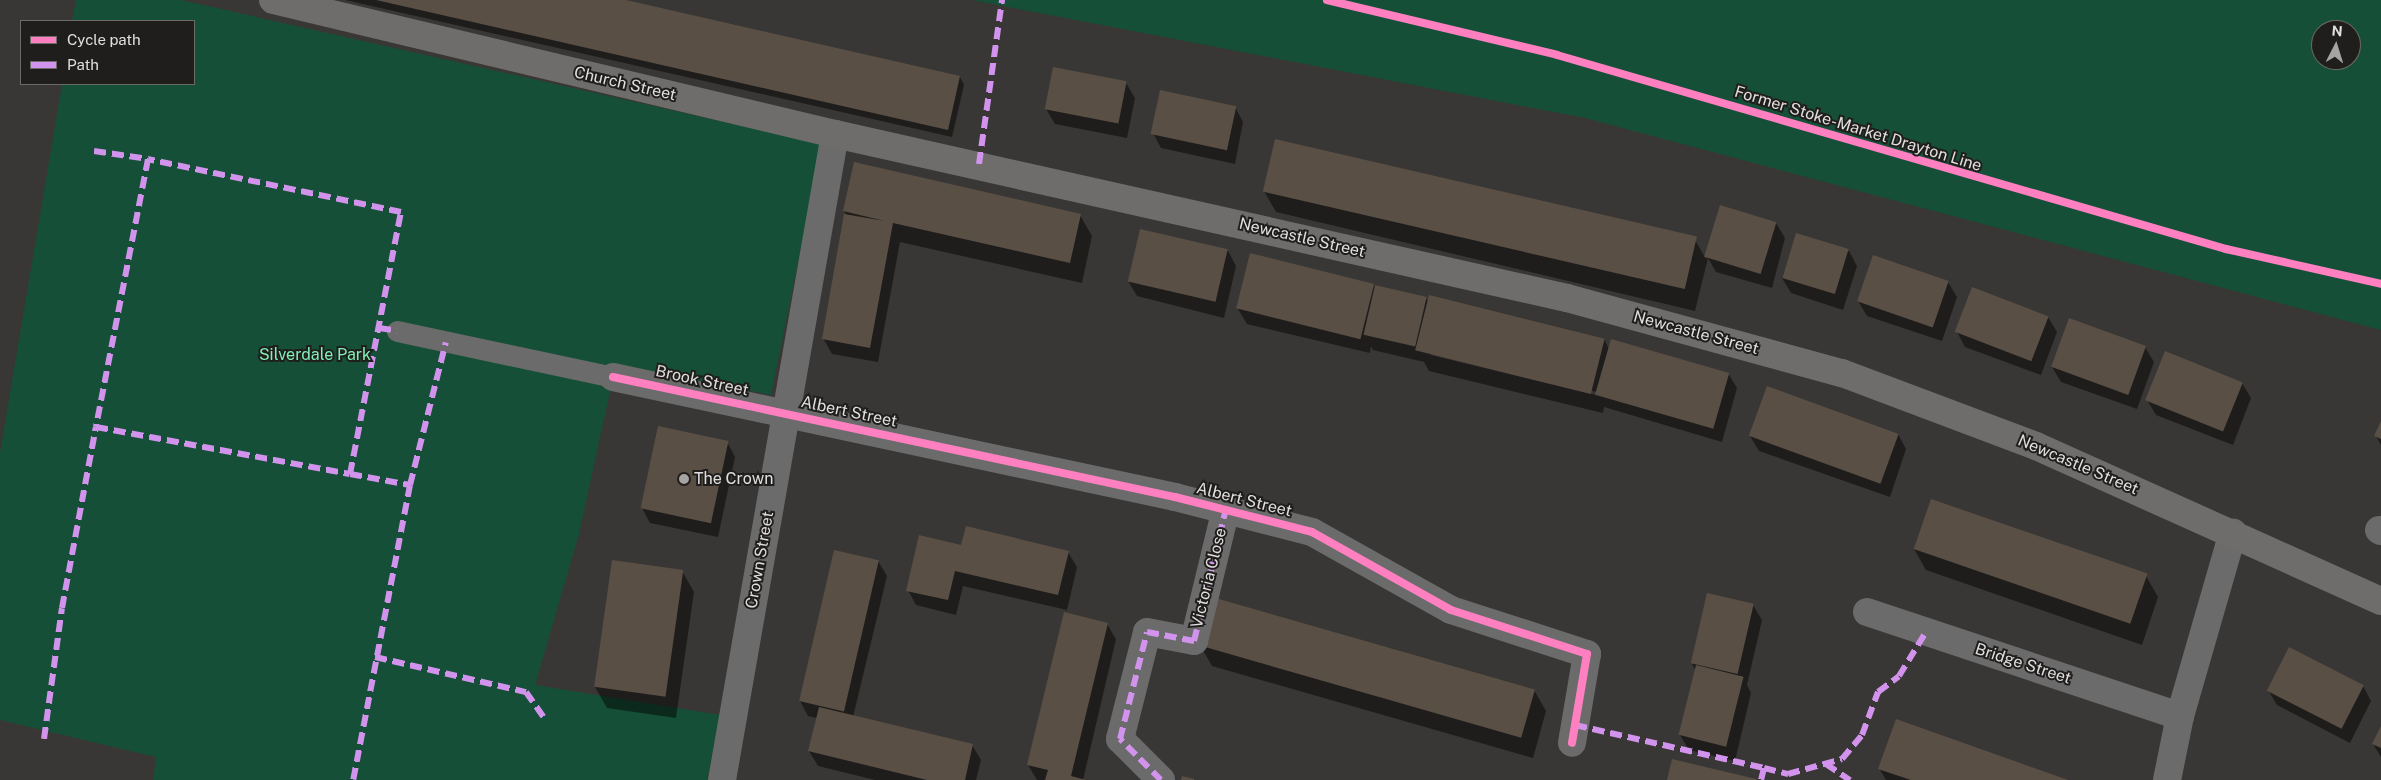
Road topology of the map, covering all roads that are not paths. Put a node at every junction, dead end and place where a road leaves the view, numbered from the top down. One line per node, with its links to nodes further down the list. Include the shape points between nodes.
1 (273, 0): 2 (main road, Church Street)
2 (835, 134): 3 (main road, Church Street); 6 (street, Crown Street)
3 (979, 164): 8 (main road, Newcastle Street, via 1568,298 1842,373 2036,446)
4 (397, 331): 5 (lane)
5 (613, 377): 6 (street, Brook Street)
6 (786, 413): 7 (street, Albert Street); 13 (street, Crown Street)
7 (1226, 509): 12 (street, Albert Street, via 1312,532 1451,610 1588,654); 14 (street, Victoria Close, via 1194,641 1147,632 1120,739)
8 (2232, 532): 9 (main road, Newcastle Street); 11 (street)
9 (2381, 601)
10 (1867, 612): 11 (street, Bridge Street)
11 (2180, 716): 15 (street)
12 (1572, 742)
13 (722, 780)
14 (1161, 780)
15 (2167, 780)

